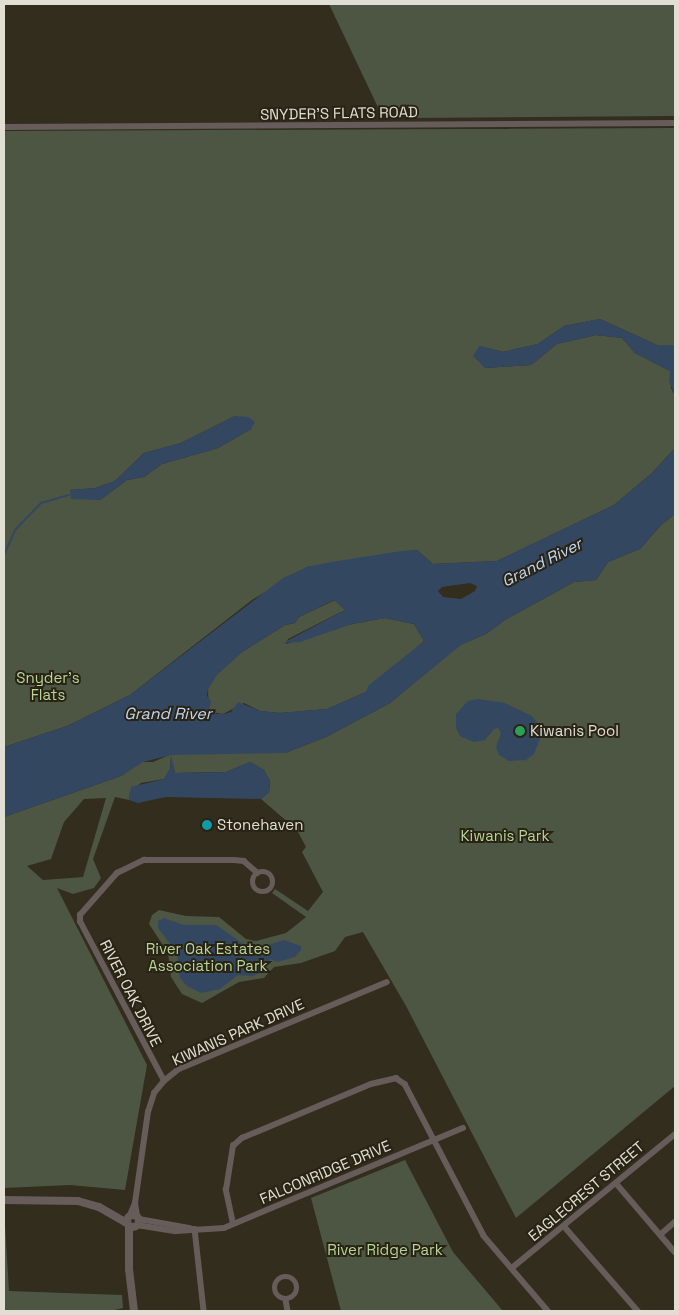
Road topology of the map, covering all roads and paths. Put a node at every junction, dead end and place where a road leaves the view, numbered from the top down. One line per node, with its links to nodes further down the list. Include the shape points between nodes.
1 (675, 123): 2 (street, SNYDER'S FLATS ROAD)
2 (4, 127)
3 (258, 873): 5 (street, RIVER OAK DRIVE, via 244,861 144,860 117,873 80,915 80,922)
4 (387, 982): 5 (street, KIWANIS PARK DRIVE, via 179,1069)
5 (164, 1082): 11 (street, KIWANIS PARK DRIVE, via 154,1093 148,1112)
6 (463, 1128): 8 (street, FALCONRIDGE DRIVE)
7 (675, 1134): 9 (street, EAGLECREST STREET)
8 (433, 1140): 13 (street, FALCONRIDGE DRIVE); 13 (street, via 405,1084 396,1078 372,1084 242,1138 233,1146 226,1190); 18 (street, via 484,1236)
9 (616, 1183): 14 (street, EAGLECREST STREET); 16 (street)
10 (4, 1200): 11 (street, via 78,1201)
11 (133, 1221): 15 (street, FALCONRIDGE DRIVE, via 176,1231); 20 (street, via 129,1269)
12 (675, 1222): 16 (street)
13 (233, 1224): 15 (street, FALCONRIDGE DRIVE)
14 (564, 1226): 18 (street, EAGLECREST STREET); 24 (street)
15 (195, 1229): 21 (street)
16 (660, 1234): 17 (street)
17 (675, 1252)
18 (512, 1268): 23 (street)
19 (286, 1300): 19 (street, via 295,1295 297,1288 292,1279 285,1277 278,1280 274,1291); 22 (street)
20 (134, 1311)
21 (204, 1311)
22 (288, 1311)
23 (548, 1311)
24 (638, 1311)

